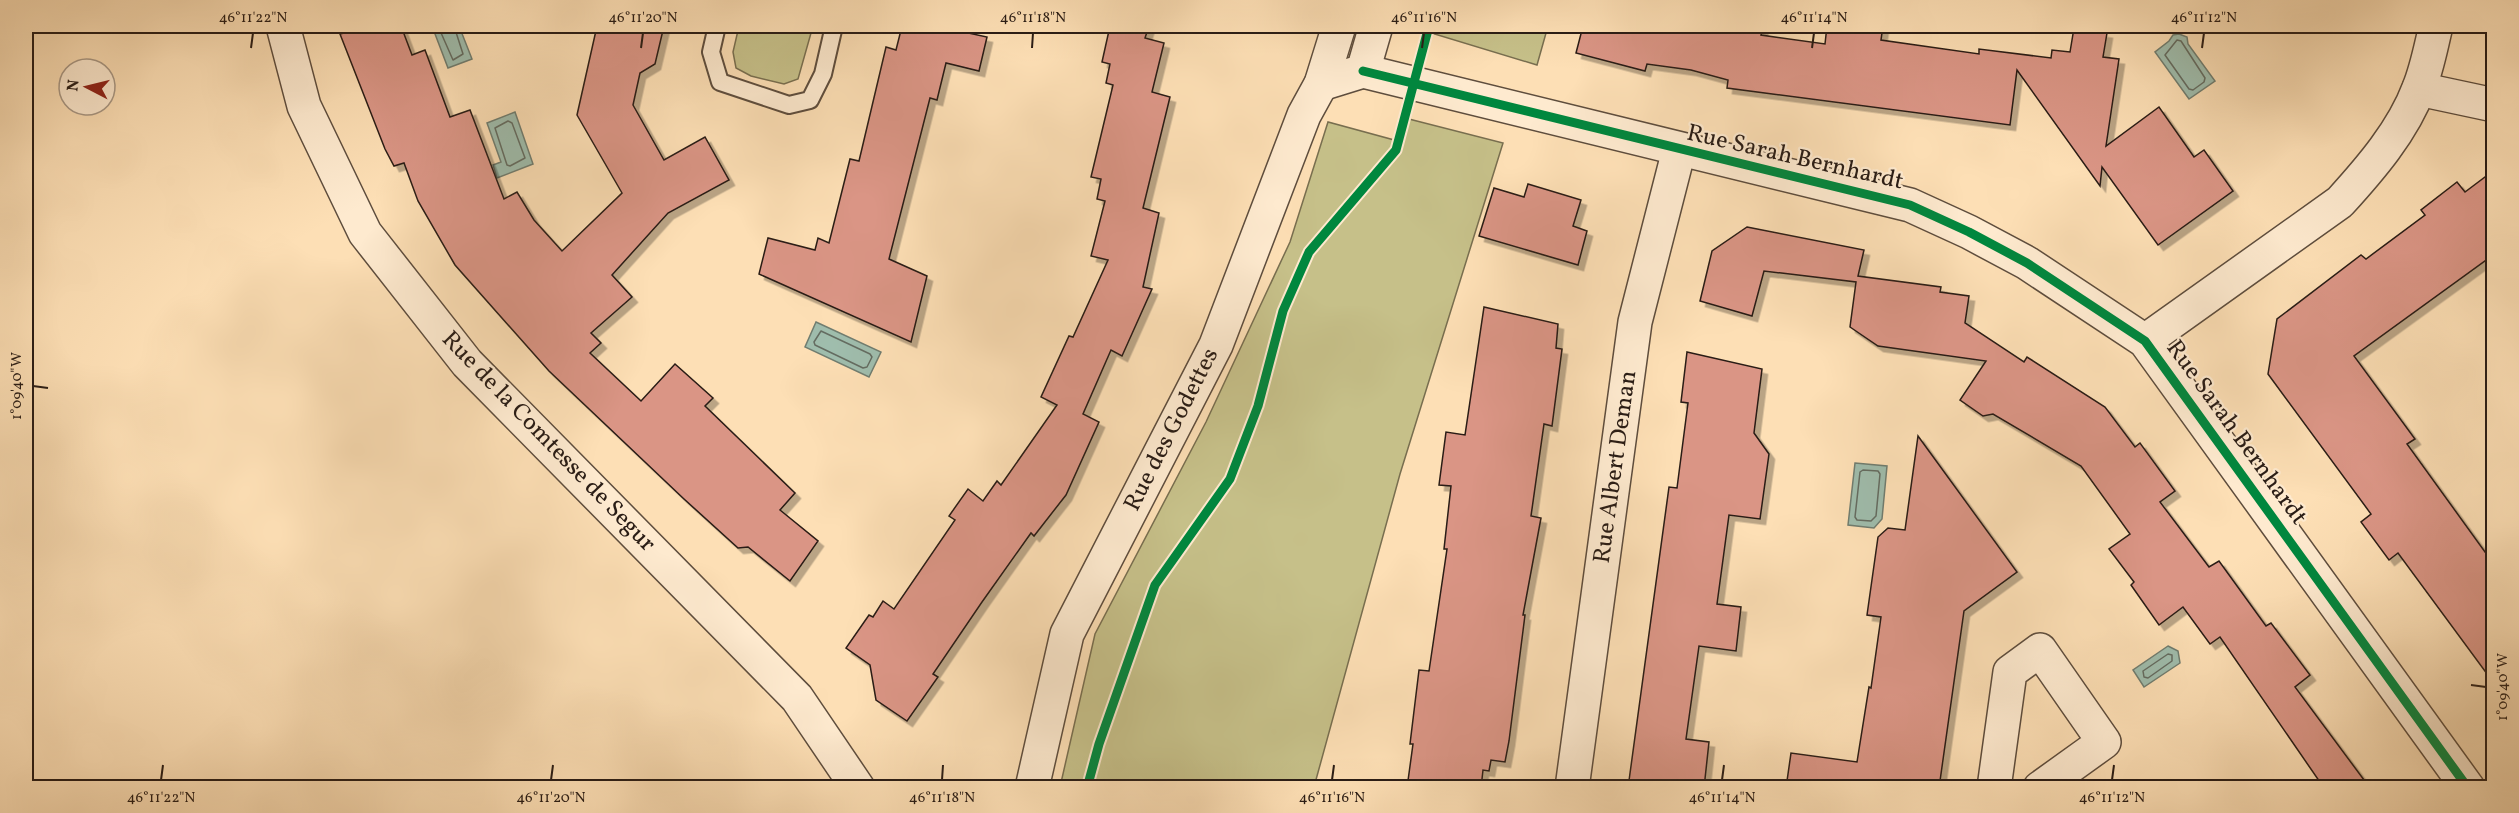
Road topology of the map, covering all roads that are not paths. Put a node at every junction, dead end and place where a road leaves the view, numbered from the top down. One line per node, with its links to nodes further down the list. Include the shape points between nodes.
1 (283, 26): 14 (street, Rue de la Comtesse de Segur, via 304,106 365,233 467,363 797,698)
2 (717, 26): 3 (lane, via 711,52 720,82 789,105 810,100 823,74)
3 (834, 26)
4 (1339, 26): 8 (street, Rue des Godettes)
5 (1376, 26): 7 (street)
6 (2436, 26): 9 (street)
7 (1363, 71): 8 (street); 11 (street, Rue Sarah Bernhardt)
8 (1321, 84): 13 (street, Rue des Godettes, via 1304,115 1216,345 1067,634)
9 (2419, 89): 10 (street); 12 (street, via 2390,140 2340,202)
10 (2493, 105)
11 (1679, 150): 12 (street, Rue Sarah Bernhardt, via 1910,206 2027,263); 15 (street, Rue Albert Deman, via 1635,322)
12 (2145, 341): 18 (street, Rue Sarah Bernhardt)
13 (1031, 785)
14 (858, 788)
15 (1572, 788)
16 (1994, 788): 17 (street, via 2010,672 2040,650 2104,742)
17 (2040, 788)
18 (2468, 788)

